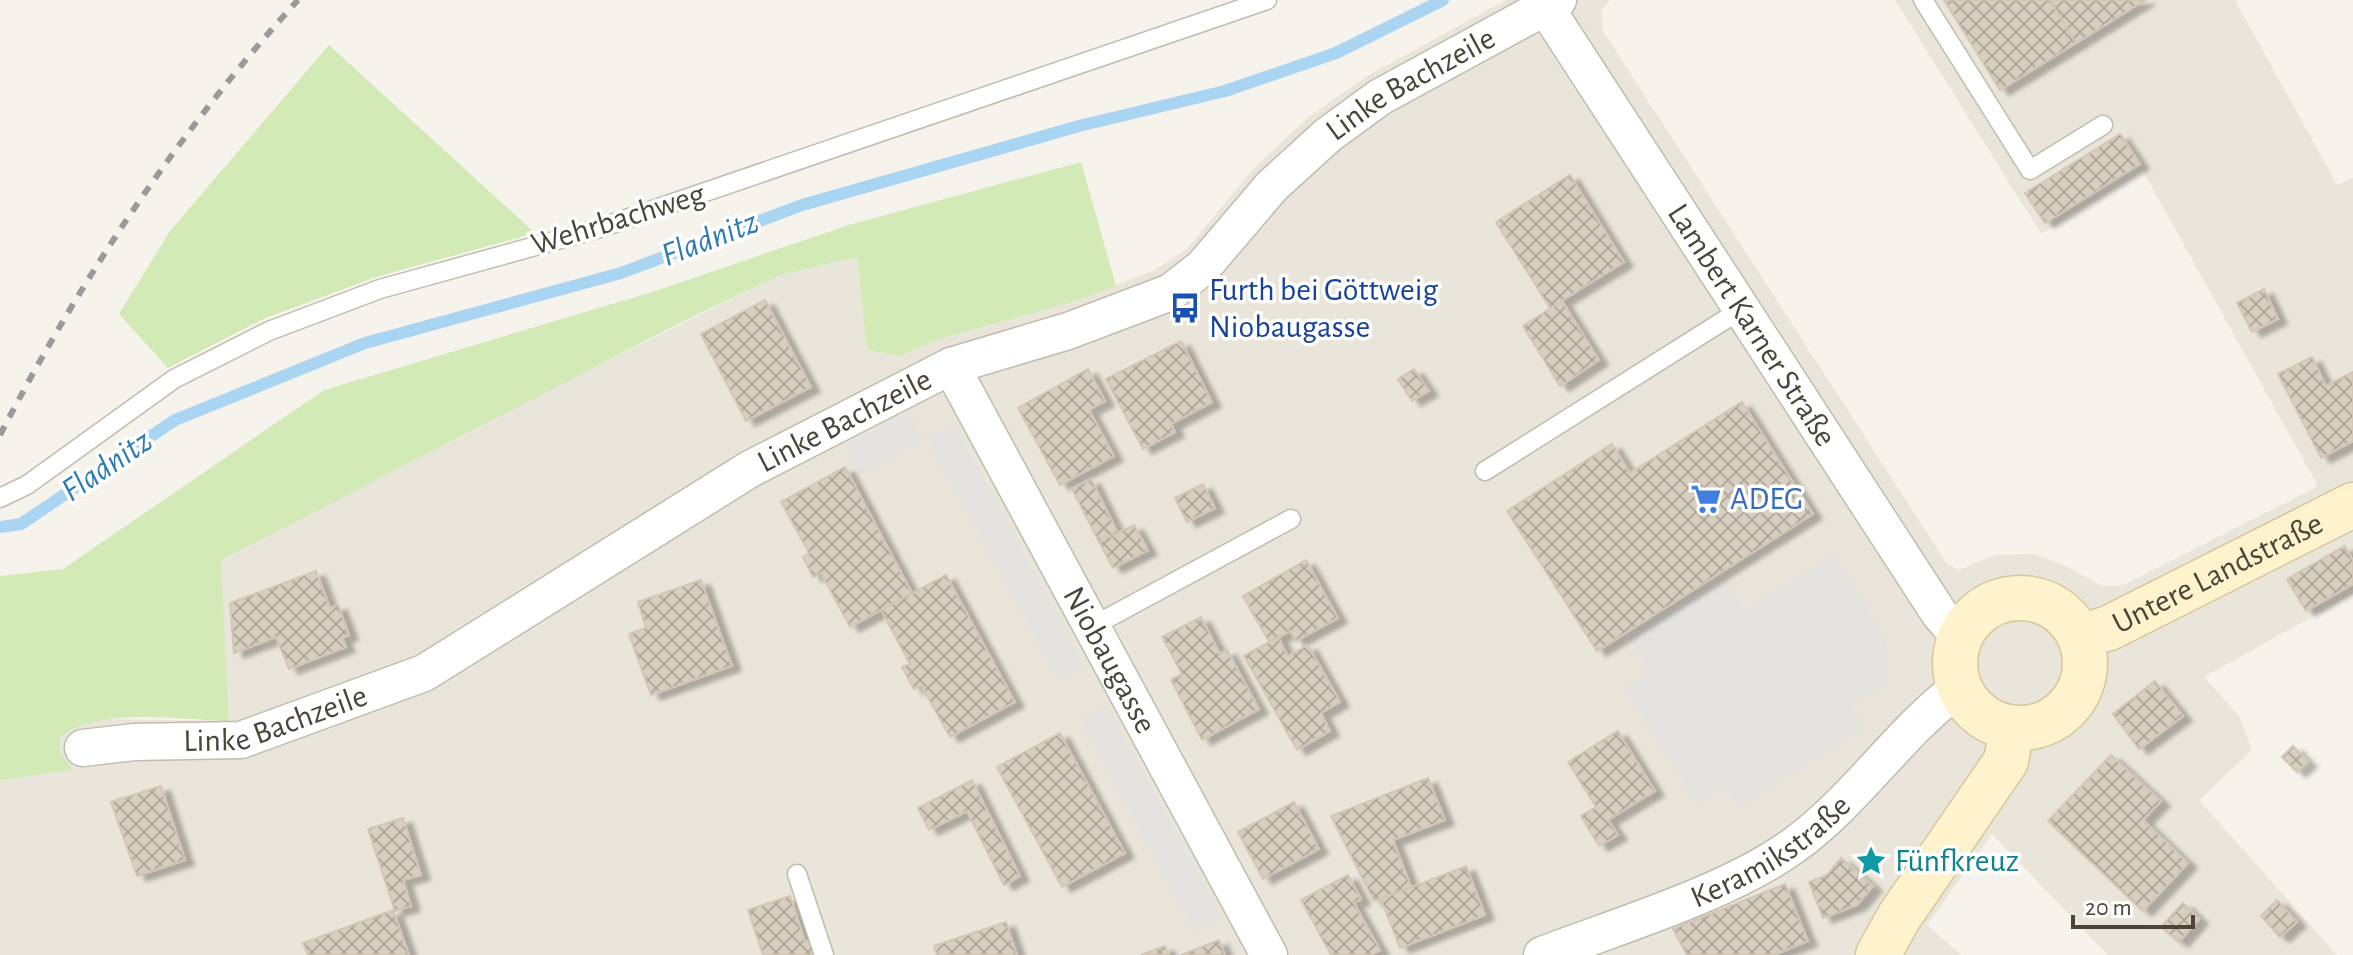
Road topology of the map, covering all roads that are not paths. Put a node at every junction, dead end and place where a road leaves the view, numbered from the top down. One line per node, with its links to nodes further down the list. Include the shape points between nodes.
1 (1267, 0): 8 (lane, Wehrbachweg, via 597,229 380,289 269,331 174,379 27,485)
2 (1923, 0): 4 (lane, via 2030,170)
3 (1552, 4): 5 (street, Lambert Karner Straße); 6 (street, Linke Bachzeile, via 1380,97 1328,135 1272,186 1203,267 1171,292 1068,331)
4 (2103, 125)
5 (1742, 309): 7 (lane); 13 (street, Lambert Karner Straße)
6 (951, 366): 11 (street, Niobaugasse); 16 (street, Linke Bachzeile, via 750,469 424,673 241,740)
7 (1485, 471)
8 (0, 498)
9 (2353, 505): 12 (street, Untere Landstraße, via 2109,628)
10 (1291, 519): 11 (lane)
11 (1093, 626): 19 (street, Niobaugasse)
12 (2080, 637): 13 (street, via 2050,605 2020,598 1991,605); 15 (street, via 2085,671 2072,703 2046,723)
13 (1960, 638): 14 (street, via 1955,671)
14 (1960, 687): 15 (street, via 1972,707 1990,721); 20 (street, Keramikstraße, via 1934,706 1841,805 1792,847 1683,901)
15 (2012, 728): 21 (street, via 2006,761)
16 (83, 748)
17 (797, 874): 18 (lane)
18 (824, 955)
19 (1269, 955)
20 (1542, 955)
21 (1878, 955)

